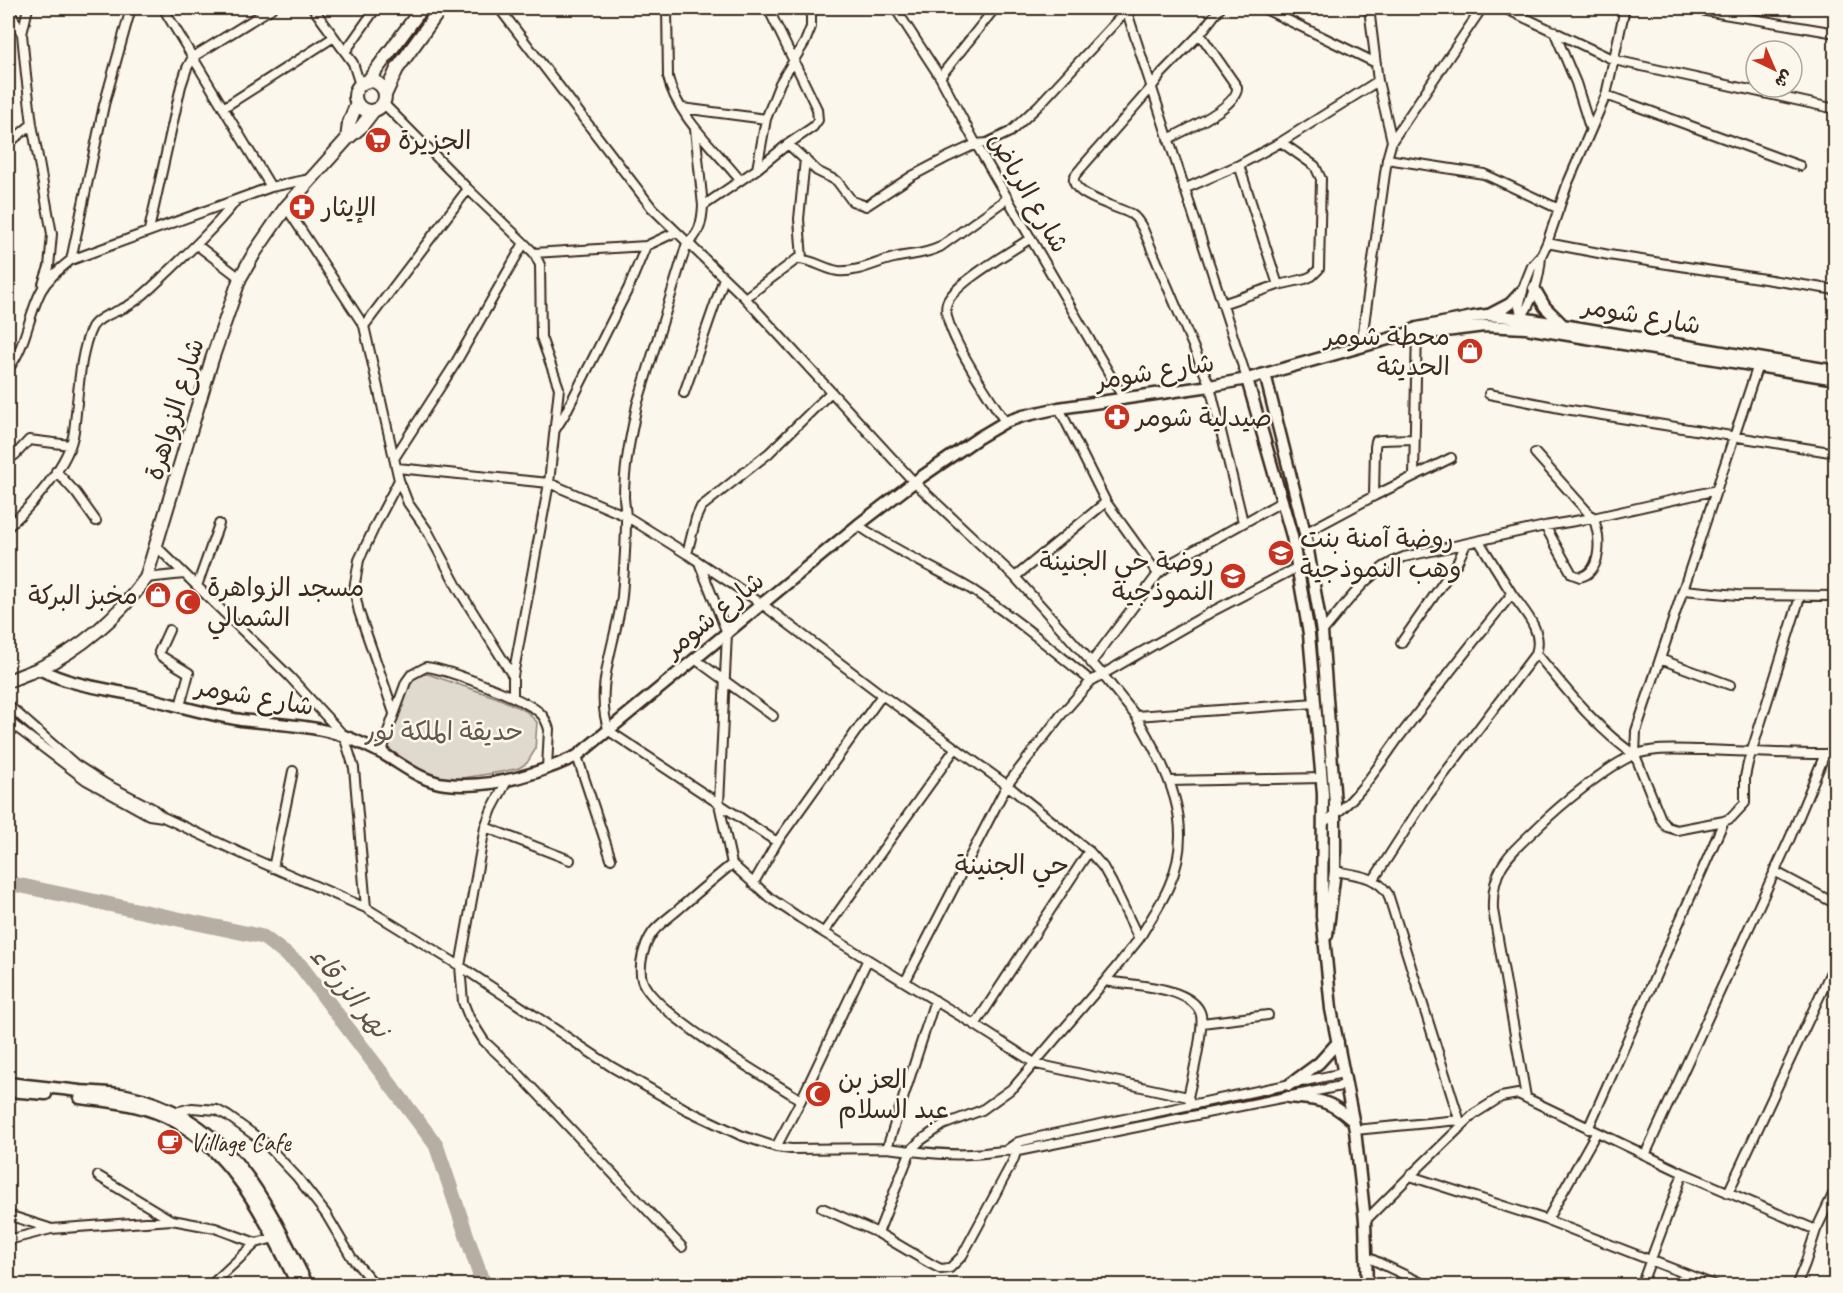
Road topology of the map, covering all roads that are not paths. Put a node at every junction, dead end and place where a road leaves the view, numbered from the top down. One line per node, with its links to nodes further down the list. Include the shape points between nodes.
1 (8, 8): 26 (street)
2 (28, 8): 26 (street)
3 (131, 8): 81 (street, via 104,105)
4 (163, 8): 30 (street)
5 (272, 8): 30 (street)
6 (313, 8): 28 (street)
7 (376, 8): 29 (street)
8 (422, 8): 36 (main road)
9 (441, 8): 39 (main road, شارع الزواهرة, via 397,69)
10 (499, 8): 71 (street, via 637,189)
11 (667, 8): 42 (street, via 668,77)
12 (768, 8): 32 (street)
13 (811, 8): 32 (street, via 811,27)
14 (894, 8): 34 (street, شارع الرياض)
15 (995, 8): 34 (street)
16 (1220, 8): 27 (street)
17 (1263, 8): 33 (street)
18 (1369, 8): 33 (street)
19 (1482, 8): 50 (street)
20 (1508, 8): 24 (street)
21 (1624, 8): 31 (street)
22 (1688, 8): 25 (street)
23 (1126, 9): 37 (street); 54 (street, via 1020,125 998,139)
24 (1554, 31): 31 (street); 46 (street)
25 (1836, 33)
26 (22, 34): 45 (street)
27 (1200, 34): 37 (street); 48 (street, via 1237,87 1237,95 1211,116)
28 (334, 37): 29 (street); 41 (street)
29 (345, 52): 36 (street)
30 (194, 57): 41 (street); 70 (street, via 181,86)
31 (1614, 60): 38 (street); 43 (street)
32 (793, 62): 44 (street); 53 (street, via 819,118 813,127)
33 (1376, 63): 35 (street)
34 (940, 76): 54 (street, شارع الرياض)
35 (1378, 81): 50 (street); 51 (street)
36 (364, 83): 39 (main road, via 379,84); 40 (main road, via 355,93)
37 (1151, 88): 48 (street); 103 (street, via 1074,180 1081,192 1139,221)
38 (1606, 95): 46 (street); 58 (street)
39 (381, 102): 40 (main road, via 366,110); 49 (main road, شارع الزواهرة); 63 (street)
40 (357, 103): 49 (main road, شارع الزواهرة)
41 (223, 108): 62 (street)
42 (682, 108): 44 (street); 47 (street)
43 (1836, 110)
44 (766, 119): 59 (street)
45 (32, 124): 52 (street); 87 (street, via 52,234)
46 (1590, 128): 69 (street)
47 (695, 129): 61 (street); 67 (street)
48 (1168, 139): 64 (street)
49 (347, 140): 60 (main road, شارع الزواهرة)
50 (1392, 141): 56 (street)
51 (1281, 142): 57 (street); 84 (street, via 1315,166 1322,196 1319,269 1305,279)
52 (8, 144)
53 (788, 144): 55 (street); 59 (street)
54 (976, 144): 55 (street, via 912,176 866,206 852,201 837,181 817,171); 65 (street, شارع الرياض)
55 (805, 159): 80 (street, via 799,219)
56 (1387, 159): 69 (street, via 1484,174); 96 (street)
57 (1239, 165): 64 (street); 84 (street)
58 (1800, 166)
59 (757, 169): 61 (street)
60 (312, 178): 62 (street); 68 (main road, شارع الزواهرة)
61 (740, 180): 67 (street)
62 (271, 188): 66 (street)
63 (468, 189): 73 (street); 94 (street)
64 (1184, 189): 90 (street)
65 (1008, 198): 72 (street, شارع الرياض); 80 (street, via 940,247 923,254 846,271)
66 (236, 202): 70 (street); 76 (street)
67 (703, 206): 74 (street, via 698,232)
68 (286, 207): 82 (main road, شارع الزواهرة); 94 (street)
69 (1559, 208): 75 (street)
70 (149, 230): 81 (street)
71 (676, 232): 74 (street); 77 (street)
72 (1031, 238): 107 (street, شارع الرياض); 109 (street, via 961,285 947,302 948,322 955,340)
73 (524, 243): 78 (street); 116 (street)
74 (687, 243): 83 (street); 129 (street, via 638,405 625,482)
75 (1547, 243): 79 (street); 86 (street)
76 (197, 245): 82 (street); 113 (street, via 134,302 101,318 91,329)
77 (646, 246): 78 (street); 110 (street, via 628,289)
78 (534, 253): 110 (street, via 542,283 541,337 559,388)
79 (1541, 255): 85 (street); 88 (street)
80 (802, 259): 89 (street)
81 (71, 260): 87 (street)
82 (240, 278): 140 (main road, شارع الزواهرة)
83 (724, 278): 89 (street); 105 (street)
84 (1278, 285): 90 (street)
85 (1534, 288): 92 (street); 93 (main road)
86 (1836, 290)
87 (41, 291): 98 (street)
88 (1522, 291): 91 (main road, via 1510,304); 92 (street, via 1519,307)
89 (745, 298): 104 (street)
90 (1222, 304): 101 (street)
91 (1487, 315): 92 (main road, شارع شومر); 95 (main road, شارع شومر)
92 (1524, 323): 93 (main road, شارع شومر); 95 (main road, شارع شومر); 97 (main road, شارع شومر)
93 (1561, 323): 99 (main road, شارع شومر)
94 (364, 326): 116 (street)
95 (1414, 332): 96 (main road, شارع شومر); 112 (street)
96 (1361, 346): 100 (main road, شارع شومر)
97 (1757, 368): 102 (main road, شارع شومر); 111 (street)
98 (8, 369)
99 (1836, 371)
100 (1265, 374): 101 (main road, شارع شومر); 137 (main road)
101 (1248, 379): 103 (main road, شارع شومر); 127 (main road)
102 (1836, 379)
103 (1210, 386): 107 (main road, شارع شومر); 132 (street)
104 (831, 392): 123 (street); 141 (street, via 774,448 701,507)
105 (684, 393)
106 (1490, 394): 111 (street)
107 (1124, 399): 108 (main road, شارع شومر)
108 (1059, 408): 109 (main road, شارع شومر); 128 (street)
109 (1005, 422): 123 (main road, شارع شومر)
110 (553, 433): 124 (street)
111 (1733, 436): 115 (street); 125 (street)
112 (1413, 439): 121 (street); 126 (street, via 1376,441)
113 (70, 445): 118 (street, via 29,440); 120 (street)
114 (1535, 453): 130 (street)
115 (1836, 453)
116 (395, 457): 119 (street)
117 (1451, 458): 121 (street)
118 (8, 459)
119 (397, 468): 122 (street); 124 (street)
120 (56, 471): 131 (street); 136 (street)
121 (1414, 476): 126 (street)
122 (399, 480): 165 (street, via 408,503); 175 (street, via 359,560 354,589)
123 (915, 482): 134 (main road, شارع شومر); 146 (street)
124 (549, 483): 129 (street); 165 (street)
125 (1717, 490): 130 (street); 149 (street)
126 (1374, 496): 137 (street)
127 (1283, 501): 132 (street); 143 (main road)
128 (1106, 502): 145 (street); 146 (street)
129 (626, 516): 141 (street); 179 (street, via 622,598 603,704)
130 (1593, 518): 135 (street); 135 (street, via 1598,548 1593,567 1584,577 1569,570)
131 (96, 521)
132 (1243, 522): 145 (street)
133 (219, 524): 148 (street)
134 (858, 525): 153 (main road, شارع شومر); 168 (street, via 974,591)
135 (1545, 526): 138 (street)
136 (8, 527)
137 (1305, 533): 155 (main road)
138 (1479, 541): 139 (street); 150 (street)
139 (1466, 544): 155 (street, via 1384,565); 157 (street)
140 (156, 546): 144 (street); 147 (main road, شارع الزواهرة)
141 (687, 554): 142 (street)
142 (700, 564): 153 (street); 156 (street)
143 (1298, 567): 164 (street); 172 (main road)
144 (184, 574): 147 (street); 148 (street)
145 (1158, 574): 161 (street)
146 (1015, 577): 161 (street)
147 (146, 578): 163 (main road, شارع الزواهرة, via 128,602 91,634)
148 (196, 586): 180 (street)
149 (1684, 590): 151 (street); 160 (street)
150 (1512, 594): 158 (street, via 1536,631); 195 (street, via 1373,773)
151 (1800, 597): 152 (street); 182 (street)
152 (1836, 597)
153 (762, 604): 156 (main road, شارع شومر); 170 (street)
154 (169, 630): 174 (street, via 159,652 189,673)
155 (1322, 632): 195 (main road)
156 (727, 633): 159 (main road, شارع شومر); 167 (street)
157 (1401, 643)
158 (1536, 653): 186 (street, via 1585,712); 208 (street, via 1426,798)
159 (695, 659): 167 (street); 179 (main road, شارع شومر)
160 (1660, 659): 169 (street); 186 (street, via 1636,731)
161 (1091, 663): 164 (street)
162 (8, 670): 163 (main road)
163 (34, 670): 166 (main road, شارع الزواهرة); 174 (main road, شارع شومر, via 79,686)
164 (1102, 674): 168 (street); 177 (street)
165 (513, 676): 171 (street)
166 (8, 681)
167 (726, 681): 176 (street); 194 (street)
168 (1091, 681): 193 (street)
169 (1730, 685)
170 (882, 695): 181 (street); 200 (street)
171 (513, 697): 175 (street, via 426,667 408,678); 188 (street, via 539,711 547,723)
172 (1316, 703): 177 (street); 190 (main road)
173 (8, 705): 196 (street, via 75,764)
174 (180, 706): 180 (main road, شارع شومر, via 227,718)
175 (394, 713): 183 (street)
176 (773, 716)
177 (1136, 716): 192 (street)
178 (8, 721): 196 (street, via 86,780 149,815)
179 (609, 731): 187 (main road, شارع شومر); 194 (street)
180 (344, 736): 183 (main road, شارع شومر); 211 (street, via 354,768)
181 (955, 749): 193 (street); 212 (street)
182 (1751, 752): 185 (street); 186 (street, via 1671,750); 197 (street, via 1745,777 1745,803)
183 (382, 753): 191 (main road, شارع شومر, via 437,783)
184 (1836, 753): 185 (street)
185 (1825, 754): 207 (street)
186 (1635, 755): 197 (street, via 1667,827 1677,830); 233 (street, via 1613,767 1542,823 1512,852 1494,881 1493,910)
187 (577, 756): 188 (main road, شارع شومر); 202 (street)
188 (547, 768): 191 (main road, شارع شومر)
189 (293, 771): 205 (street)
190 (1322, 778): 192 (street); 198 (main road)
191 (508, 779): 199 (street)
192 (1170, 781): 213 (street, via 1179,814 1180,848 1170,885)
193 (1007, 785): 201 (street); 219 (street)
194 (719, 804): 200 (street); 204 (street)
195 (1335, 815): 198 (street); 206 (main road)
196 (163, 817): 205 (street)
197 (1724, 821): 240 (street)
198 (1324, 822): 214 (main road)
199 (486, 827): 203 (street); 217 (street)
200 (777, 842): 209 (street)
201 (1089, 851): 213 (street, via 1112,884); 223 (street)
202 (611, 859)
203 (570, 860)
204 (732, 864): 209 (street); 234 (street, via 653,933 643,954 642,982 669,1012 706,1040)
205 (273, 868): 211 (street)
206 (1335, 871): 208 (street); 214 (main road)
207 (1774, 871): 210 (street); 246 (street)
208 (1374, 879): 238 (street, via 1383,885 1398,920)
209 (753, 884): 212 (street)
210 (1836, 904)
211 (366, 908): 217 (street)
212 (824, 932): 215 (street)
213 (1138, 939): 218 (street)
214 (1325, 948): 224 (main road)
215 (867, 961): 219 (street); 234 (street)
216 (1836, 961): 251 (street)
217 (460, 966): 242 (street, via 612,1067 687,1110); 263 (street, via 463,1002 484,1041)
218 (1106, 981): 222 (street, via 1175,992 1196,1006); 225 (street)
219 (905, 982): 220 (street)
220 (935, 1000): 223 (street); 244 (street)
221 (1268, 1015): 222 (street)
222 (1202, 1023): 231 (street)
223 (975, 1025): 225 (street)
224 (1338, 1042): 226 (main road); 228 (main road, via 1319,1063)
225 (1036, 1064): 231 (street); 245 (street, via 999,1099 944,1125)
226 (1343, 1073): 228 (street); 229 (main road)
227 (8, 1083): 236 (main road, via 124,1095)
228 (1289, 1085): 235 (street)
229 (1346, 1085): 232 (street); 239 (main road)
230 (8, 1091): 260 (main road, via 121,1103 164,1116 223,1159)
231 (1188, 1097): 235 (street)
232 (1288, 1097): 237 (street); 239 (main road, via 1326,1101)
233 (1526, 1097): 238 (street, via 1501,1097); 240 (street)
234 (801, 1100): 242 (street)
235 (1193, 1106): 237 (street); 243 (street)
236 (176, 1112): 268 (main road, via 221,1144 242,1168 260,1192); 269 (street, via 192,1107 217,1110 264,1142 297,1177 352,1258)
237 (1196, 1116): 243 (street)
238 (1460, 1123): 239 (street); 249 (street)
239 (1354, 1126): 256 (main road)
240 (1588, 1129): 241 (street)
241 (1596, 1133): 246 (street); 255 (street)
242 (776, 1147): 244 (street)
243 (1018, 1147): 245 (street, via 973,1154); 259 (street, via 962,1256 950,1268 941,1269)
244 (887, 1148): 245 (street)
245 (911, 1150): 259 (street)
246 (1645, 1155): 247 (street)
247 (1683, 1173): 251 (street); 265 (street)
248 (98, 1176): 254 (street)
249 (1410, 1176): 255 (street); 256 (street)
250 (1836, 1188): 258 (street)
251 (1728, 1193): 258 (street)
252 (822, 1208): 259 (street)
253 (8, 1215): 257 (street)
254 (172, 1220): 257 (street); 262 (street, via 215,1228)
255 (1547, 1220): 265 (street)
256 (1365, 1221): 264 (main road)
257 (51, 1229): 261 (street)
258 (1816, 1230): 274 (street)
259 (878, 1233)
260 (274, 1238): 262 (street); 267 (main road)
261 (8, 1240)
262 (255, 1243): 266 (street)
263 (682, 1247)
264 (1367, 1257): 270 (main road); 271 (street)
265 (1650, 1259): 272 (street); 273 (street)
266 (210, 1286)
267 (298, 1286)
268 (308, 1286)
269 (376, 1286)
270 (1368, 1286)
271 (1428, 1286)
272 (1641, 1286)
273 (1717, 1286)
274 (1796, 1286)

